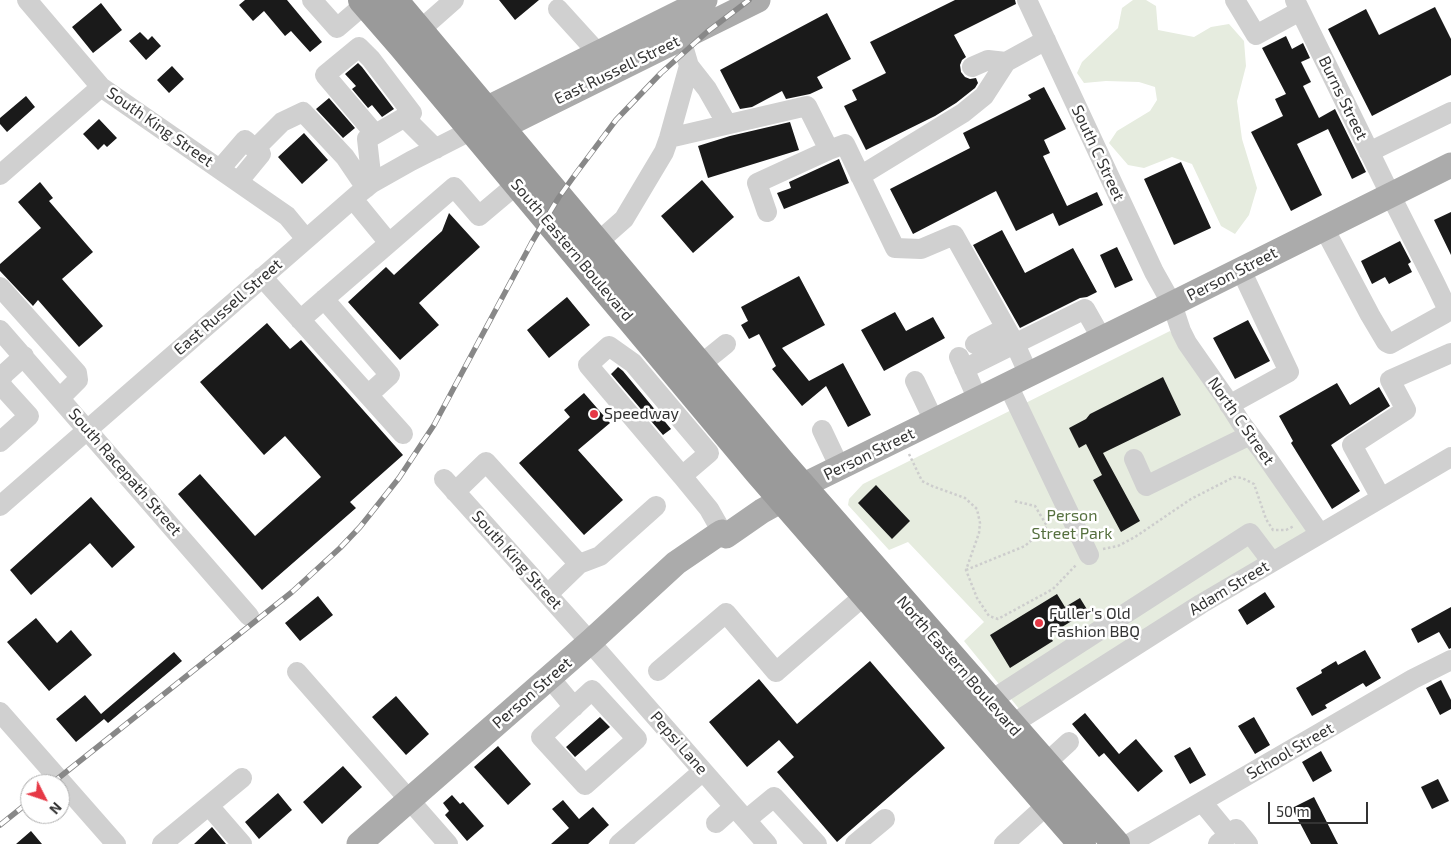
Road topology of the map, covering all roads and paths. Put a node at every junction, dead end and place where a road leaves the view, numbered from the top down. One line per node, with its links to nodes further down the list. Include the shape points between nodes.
1 (27, 0): 21 (street, South King Street)
2 (312, 0): 9 (street, via 337,28)
3 (394, 0): 12 (highway, South Eastern Boulevard)
4 (454, 0): 12 (street)
5 (705, 0): 16 (main road, East Russell Street)
6 (758, 0): 14 (main road, East Russell Street)
7 (1027, 0): 15 (street, South C Street)
8 (1235, 0): 10 (street, via 1256,35)
9 (363, 2): 13 (highway, South Eastern Boulevard)
10 (1297, 6): 31 (street, Burns Street)
11 (558, 9): 16 (street)
12 (420, 30): 24 (highway, South Eastern Boulevard)
13 (394, 37): 17 (street); 24 (highway, South Eastern Boulevard)
14 (681, 38): 19 (street); 24 (main road, East Russell Street)
15 (1046, 40): 18 (street); 49 (street, South C Street)
16 (598, 53): 24 (main road, East Russell Street)
17 (371, 59): 23 (street, via 412,113); 26 (street, via 359,47 325,75)
18 (1006, 62): 20 (street, via 988,60); 35 (street, via 984,96 963,113)
19 (689, 66): 25 (street); 27 (street)
20 (972, 67)
21 (101, 87): 33 (street, South King Street); 34 (street)
22 (1451, 112): 31 (street)
23 (404, 118): 26 (street); 29 (street)
24 (487, 122): 29 (street, East Russell Street); 37 (highway, South Eastern Boulevard); 43 (highway, South Eastern Boulevard)
25 (727, 124): 27 (street); 30 (street, via 808,106)
26 (375, 134): 38 (street, via 367,139)
27 (669, 138): 43 (street, via 664,152 624,218)
28 (255, 149): 33 (street, via 245,140); 36 (street, via 261,154); 38 (street, via 282,122 303,112 345,157)
29 (436, 149): 38 (street, East Russell Street)
30 (829, 150): 35 (street, via 844,144); 40 (street, via 757,183)
31 (1369, 152): 39 (street, Burns Street)
32 (1451, 165): 39 (main road, Person Street)
33 (220, 170): 36 (street, South King Street)
34 (0, 175)
35 (860, 176): 52 (street, via 895,248 921,249 954,235)
36 (238, 182): 42 (street, South King Street, via 287,216)
37 (517, 184): 44 (street, via 479,216 454,186); 58 (highway, South Eastern Boulevard)
38 (363, 190): 42 (street, East Russell Street); 44 (street)
39 (1391, 196): 41 (main road, Person Street); 41 (street, Burns Street, via 1446,306 1444,314 1390,344 1370,315)
40 (767, 212)
41 (1324, 228): 45 (main road, Person Street)
42 (306, 238): 46 (street, East Russell Street)
43 (598, 242): 59 (highway, South Eastern Boulevard)
44 (388, 243): 48 (street)
45 (1241, 270): 49 (main road, Person Street); 66 (street, via 1289,372)
46 (262, 278): 50 (street); 68 (street, East Russell Street)
47 (2, 293): 64 (street, via 77,373 78,380)
48 (324, 299): 50 (street); 63 (street, via 390,376)
49 (1172, 304): 53 (main road, Person Street); 66 (street, North C Street, via 1187,343)
50 (300, 320): 63 (street)
51 (0, 330): 57 (street, South Racepath Street)
52 (1010, 336): 53 (street, via 1085,309); 55 (street); 60 (street); 65 (street, via 962,363)
53 (1102, 339): 60 (main road, Person Street)
54 (726, 344): 59 (street)
55 (975, 344)
56 (1451, 353): 79 (street, via 1390,380 1406,410 1352,445)
57 (24, 356): 62 (street, via 4,374); 64 (street, South Racepath Street)
58 (649, 363): 70 (highway, South Eastern Boulevard); 77 (street, via 633,363 610,346 588,365)
59 (700, 365): 78 (highway, South Eastern Boulevard)
60 (1018, 380): 65 (main road, Person Street); 85 (street)
61 (915, 381): 67 (street)
62 (0, 383): 73 (street, via 29,416)
63 (368, 396): 71 (street)
64 (60, 398): 68 (street, South Racepath Street)
65 (978, 400): 67 (main road, Person Street)
66 (1229, 405): 72 (street, North C Street)
67 (934, 421): 76 (main road, Person Street)
68 (88, 429): 81 (street, East Russell Street); 91 (street, South Racepath Street)
69 (822, 430): 76 (street)
70 (707, 431): 77 (street, via 709,453); 78 (highway, South Eastern Boulevard)
71 (403, 434)
72 (1250, 435): 75 (street, via 1146,486); 84 (street, North C Street)
73 (0, 442)
74 (1451, 457): 79 (street, Adam Street)
75 (1134, 459)
76 (840, 468): 78 (main road, Person Street)
77 (682, 476): 83 (street, via 709,509)
78 (792, 493): 83 (main road, Person Street, via 726,536); 90 (highway, North Eastern Boulevard); 97 (highway, North Eastern Boulevard)
79 (1381, 498): 84 (street, Adam Street)
80 (1014, 501): 88 (path, via 1035,506 1047,526 1025,546)
81 (0, 506)
82 (656, 506): 87 (street, via 600,556)
83 (722, 532): 92 (main road, Person Street, via 676,563)
84 (1320, 534): 86 (street, Adam Street)
85 (1089, 556)
86 (1272, 562): 97 (street, via 1250,533); 101 (street, Adam Street)
87 (579, 564): 89 (street); 89 (street, South King Street, via 486,462 449,486)
88 (966, 570)
89 (548, 594): 92 (street, South King Street)
90 (865, 595): 94 (street, via 776,672 726,613); 109 (highway, North Eastern Boulevard)
91 (249, 616)
92 (590, 642): 96 (main road, Person Street); 100 (street, Pepsi Lane)
93 (1451, 660): 108 (street, School Street)
94 (658, 671)
95 (297, 672): 107 (street)
96 (549, 678): 98 (street); 107 (main road, Person Street)
97 (990, 701): 101 (highway, North Eastern Boulevard)
98 (574, 707): 102 (street, via 592,690); 102 (street, via 541,737 585,785)
99 (0, 712): 115 (street)
100 (658, 720): 102 (street); 105 (street, Pepsi Lane)
101 (1011, 725): 104 (highway, North Eastern Boulevard)
102 (636, 739)
103 (1068, 742): 104 (street)
104 (1044, 764): 126 (highway, North Eastern Boulevard)
105 (703, 771): 111 (street, Pepsi Lane); 120 (street)
106 (242, 778): 110 (street)
107 (409, 800): 118 (main road, Person Street); 119 (street)
108 (1202, 802): 114 (street); 127 (street, School Street)
109 (1048, 804): 124 (street); 125 (highway, North Eastern Boulevard)
110 (209, 806): 116 (street); 117 (street)
111 (740, 813): 113 (street); 121 (street, Pepsi Lane); 122 (street, via 774,796)
112 (885, 818): 123 (street)
113 (716, 823)
114 (1224, 839): 128 (street, via 1236,829)
115 (116, 844)
116 (162, 844)
117 (242, 844)
118 (359, 844)
119 (448, 844)
120 (619, 844)
121 (767, 844)
122 (817, 844)
123 (855, 844)
124 (1004, 844)
125 (1082, 844)
126 (1116, 844)
127 (1130, 844)
128 (1248, 844)

